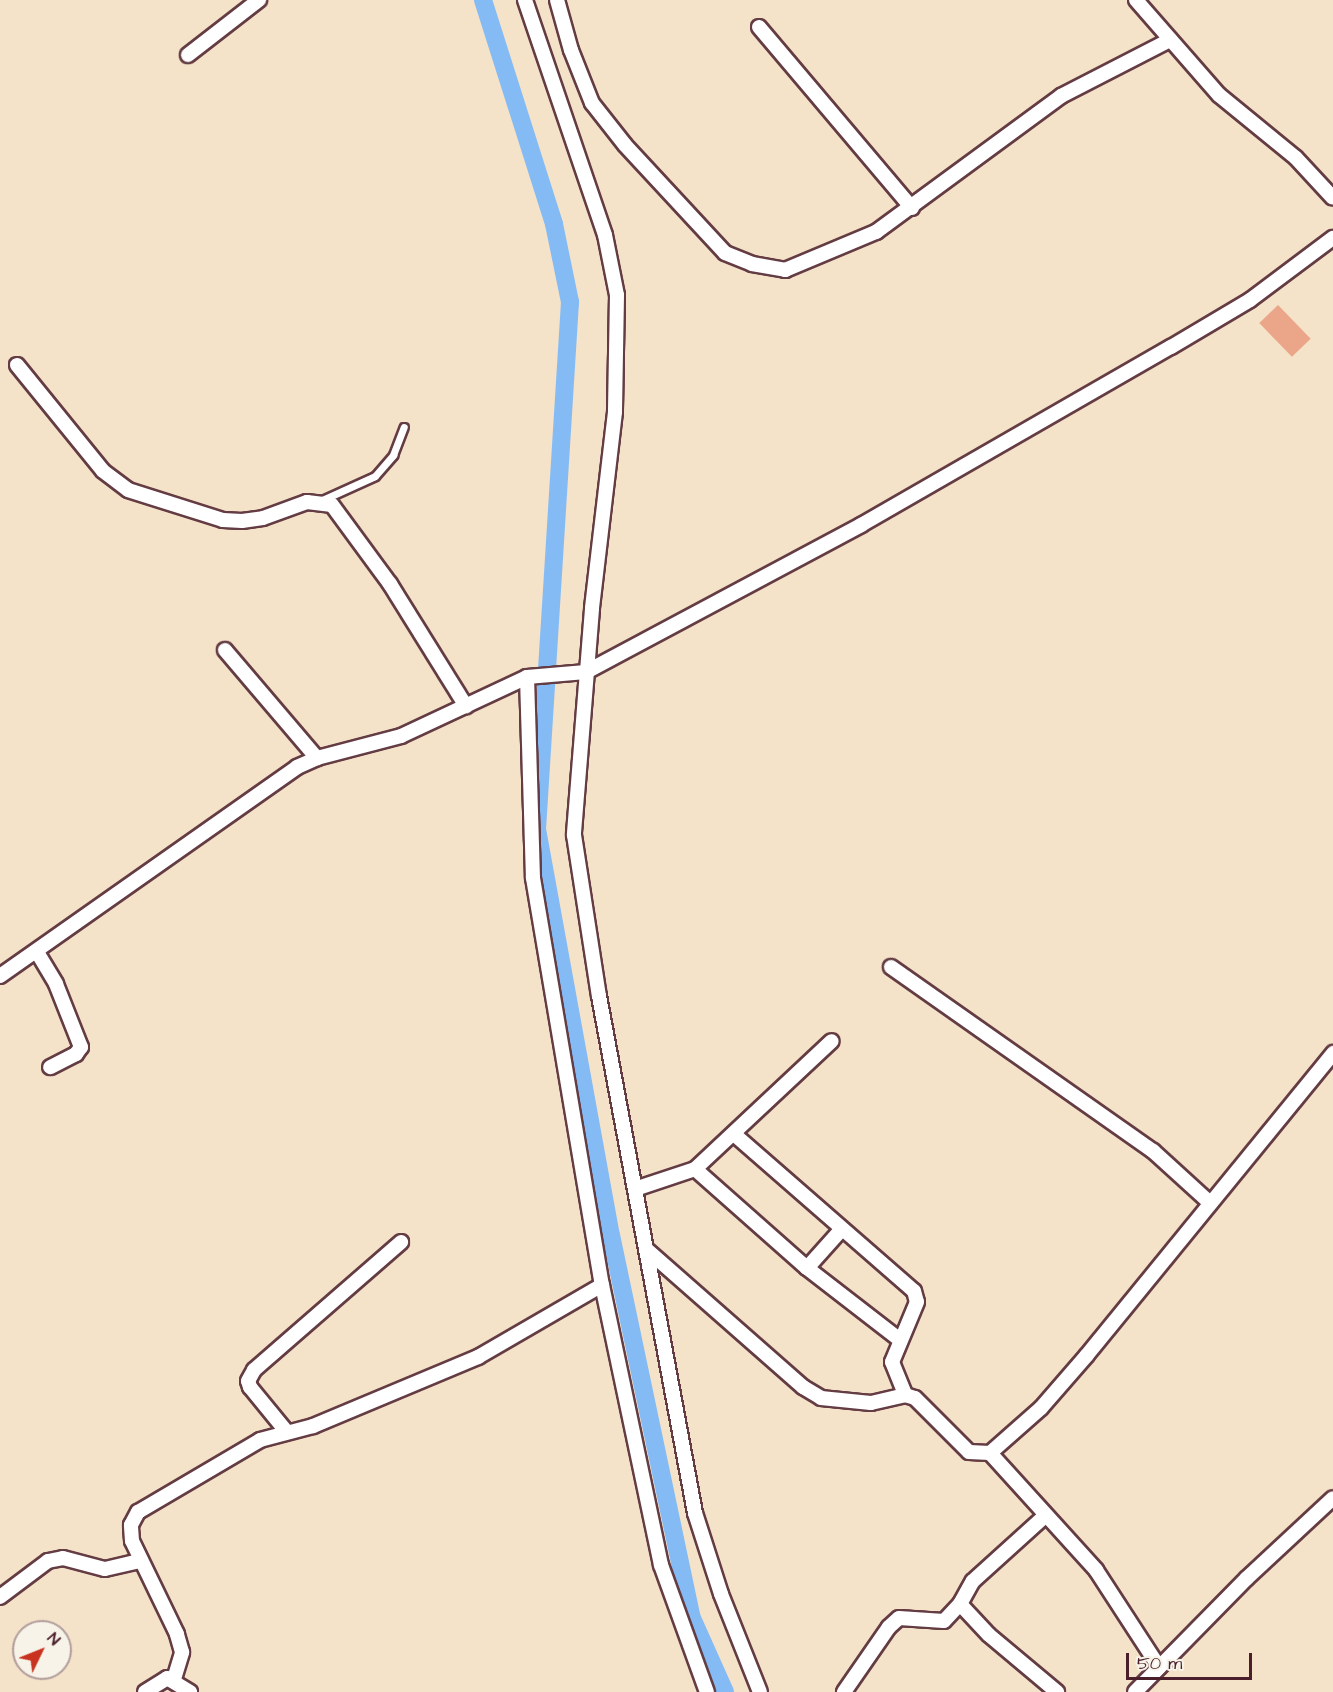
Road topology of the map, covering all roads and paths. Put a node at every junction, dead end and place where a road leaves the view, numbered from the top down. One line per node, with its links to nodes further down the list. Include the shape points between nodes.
1 (260, 0): 7 (street)
2 (525, 0): 15 (street, via 605,235 617,295 616,401)
3 (557, 0): 9 (street, via 592,103 625,145 725,253 752,264 785,270 876,232)
4 (1136, 0): 6 (street)
5 (759, 27): 9 (street)
6 (1170, 40): 8 (street, via 1219,95 1296,158); 9 (street, via 1061,96 964,165)
7 (188, 55)
8 (1333, 198)
9 (912, 208)
10 (1333, 238): 15 (street, via 1250,300 1171,347 861,525)
11 (17, 365): 13 (street, via 104,471 128,490 223,520 242,521)
12 (404, 427): 13 (lane, via 393,455 375,476)
13 (320, 501): 17 (street, via 332,505 348,521)
14 (225, 650): 18 (street)
15 (580, 672): 16 (street); 27 (street, via 574,836)
16 (534, 675): 17 (street); 33 (street, via 533,878)
17 (466, 706): 18 (street, via 401,736)
18 (317, 758): 19 (street, via 233,810)
19 (37, 952): 21 (street); 24 (street, via 57,984 81,1047 76,1054)
20 (891, 967): 28 (street, via 1153,1151)
21 (0, 976)
22 (832, 1041): 25 (street)
23 (1333, 1053): 28 (street)
24 (50, 1067)
25 (735, 1135): 26 (street); 29 (street)
26 (695, 1169): 27 (street); 32 (street)
27 (635, 1189): 31 (street)
28 (1209, 1202): 37 (street, via 1048,1400)
29 (841, 1230): 32 (street); 34 (street, via 914,1291 916,1302)
30 (400, 1242): 36 (street, via 254,1370 248,1381 250,1387)
31 (646, 1249): 35 (street, via 803,1387 821,1398 871,1403); 48 (street, via 695,1513 721,1594)
32 (807, 1268): 34 (street)
33 (602, 1285): 36 (street, via 478,1357 313,1426); 47 (street, via 661,1565)
34 (899, 1339): 35 (street, via 892,1362)
35 (905, 1395): 37 (street, via 923,1405 969,1452)
36 (286, 1431): 40 (street, via 260,1440 138,1512 131,1525)
37 (990, 1453): 39 (street)
38 (1333, 1498): 43 (street)
39 (1046, 1515): 42 (street, via 973,1581); 43 (street, via 1096,1570)
40 (140, 1561): 41 (street, via 105,1569 63,1558 48,1561); 44 (street, via 177,1634 182,1653)
41 (0, 1597)
42 (960, 1604): 49 (street, via 944,1621 899,1618); 50 (street, via 989,1635)
43 (1159, 1667): 51 (street)
44 (174, 1679): 45 (street, via 159,1681); 46 (street)
45 (145, 1692)
46 (190, 1692)
47 (707, 1692)
48 (760, 1692)
49 (844, 1692)
50 (1057, 1692)
51 (1136, 1692)

